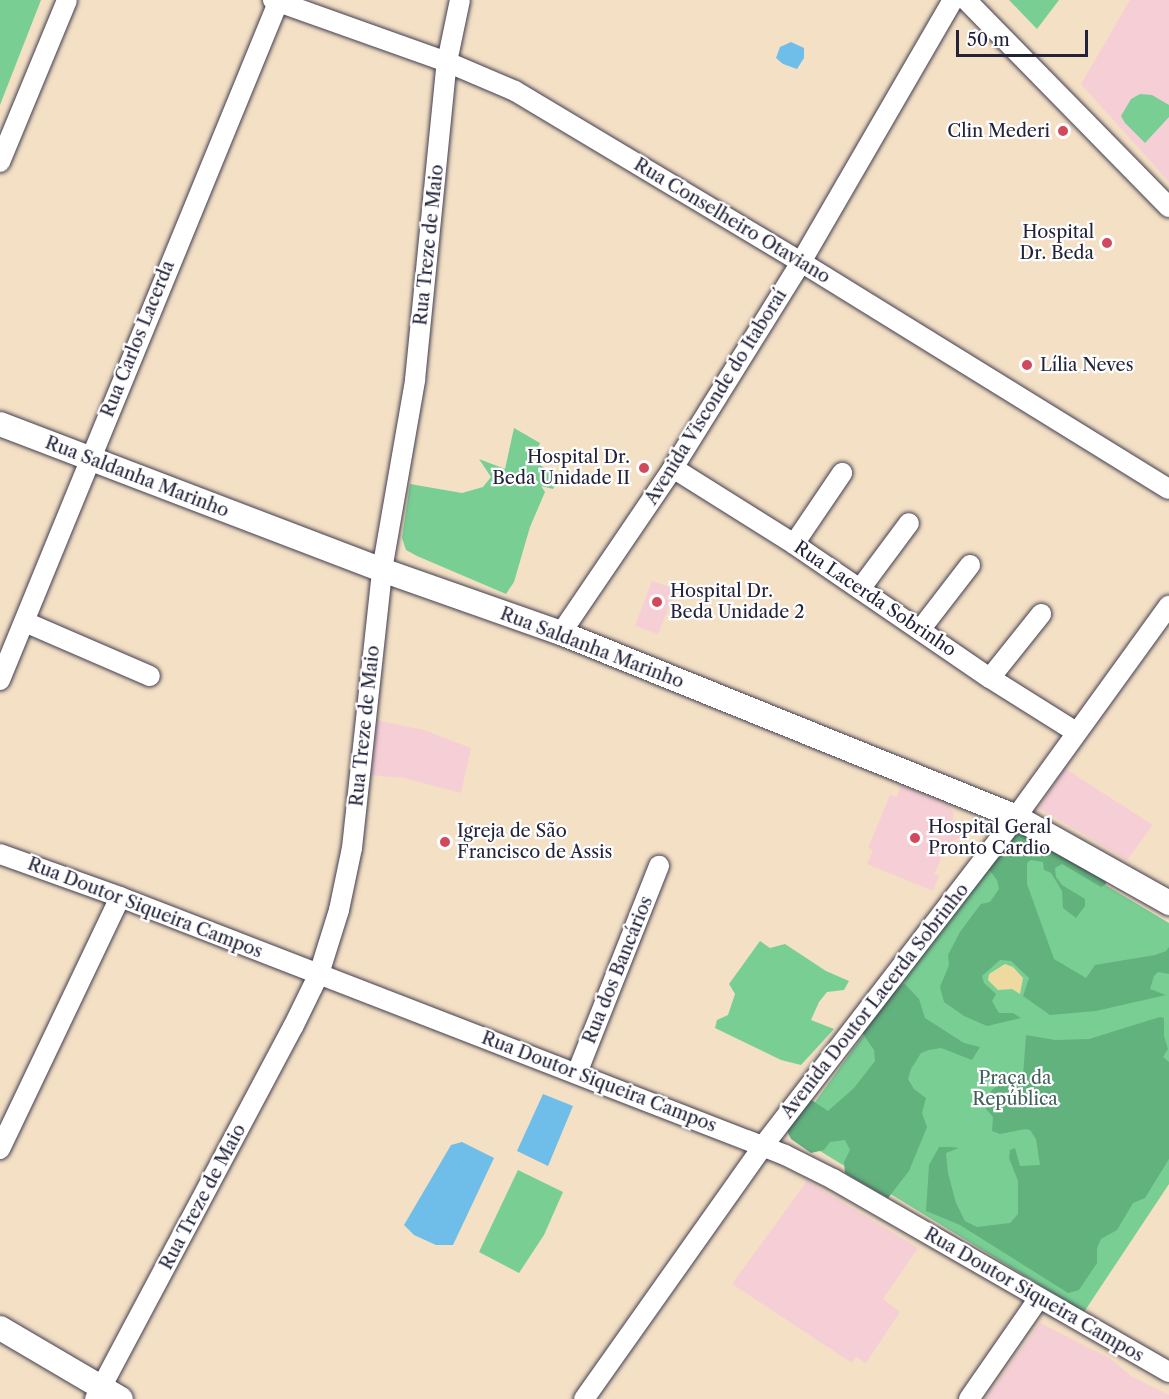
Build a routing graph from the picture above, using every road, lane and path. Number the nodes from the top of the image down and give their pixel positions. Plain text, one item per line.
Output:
1 (67, 0) edge
2 (460, 0) edge
3 (953, 0) edge
4 (966, 0) edge
5 (276, 1) edge
6 (447, 62) junction
7 (0, 162) edge
8 (1169, 207) edge
9 (801, 262) junction
10 (0, 424) edge
11 (89, 459) junction
12 (673, 468) junction
13 (842, 473) dead end
14 (1169, 489) edge
15 (909, 523) dead end
16 (794, 544) junction
17 (970, 565) dead end
18 (382, 570) junction
19 (860, 589) junction
20 (1169, 606) edge
21 (1041, 614) dead end
22 (25, 622) junction
23 (920, 630) junction
24 (561, 633) junction
25 (150, 676) dead end
26 (990, 678) junction
27 (0, 680) edge
28 (1076, 732) junction
29 (1017, 817) junction
30 (0, 854) edge
31 (659, 866) dead end
32 (120, 897) junction
33 (1169, 903) edge
34 (319, 974) junction
35 (577, 1073) junction
36 (763, 1146) junction
37 (0, 1149) edge
38 (1039, 1298) junction
39 (0, 1328) edge
40 (1169, 1372) edge
41 (106, 1395) edge
42 (584, 1399) edge
43 (969, 1399) edge

1 - 7 street
2 - 6 street, Rua Treze de Maio
3 - 9 street, Avenida Visconde do Itaboraí
4 - 8 street
5 - 6 street, Rua Conselheiro Otaviano
5 - 11 street, Rua Carlos Lacerda
6 - 9 street, Rua Conselheiro Otaviano
6 - 18 street, Rua Treze de Maio
9 - 12 street, Avenida Visconde do Itaboraí
9 - 14 street, Rua Conselheiro Otaviano
10 - 11 main road, Rua Saldanha Marinho
11 - 18 main road, Rua Saldanha Marinho
11 - 22 street, Rua Carlos Lacerda
12 - 16 street, Rua Lacerda Sobrinho
12 - 24 street, Avenida Visconde do Itaboraí
13 - 16 street
15 - 19 street
16 - 19 street, Rua Lacerda Sobrinho
17 - 23 street
18 - 24 main road, Rua Saldanha Marinho
18 - 34 street, Rua Treze de Maio
19 - 23 street, Rua Lacerda Sobrinho
20 - 28 street, Avenida Doutor Lacerda Sobrinho
21 - 26 street
22 - 25 street
22 - 27 street, Rua Carlos Lacerda
23 - 26 street, Rua Lacerda Sobrinho
24 - 29 main road, Rua Saldanha Marinho
26 - 28 street, Rua Lacerda Sobrinho
28 - 29 street, Avenida Doutor Lacerda Sobrinho
29 - 33 main road, Rua Saldanha Marinho
29 - 36 street, Avenida Doutor Lacerda Sobrinho
30 - 32 street, Rua Doutor Siqueira Campos
31 - 35 street, Rua dos Bancários
32 - 34 street, Rua Doutor Siqueira Campos
32 - 37 street
34 - 35 street, Rua Doutor Siqueira Campos
34 - 41 street, Rua Treze de Maio
35 - 36 street, Rua Doutor Siqueira Campos
36 - 38 street, Rua Doutor Siqueira Campos
36 - 42 street, Avenida Doutor Lacerda Sobrinho
38 - 40 street, Rua Doutor Siqueira Campos
38 - 43 street
39 - 41 main road

